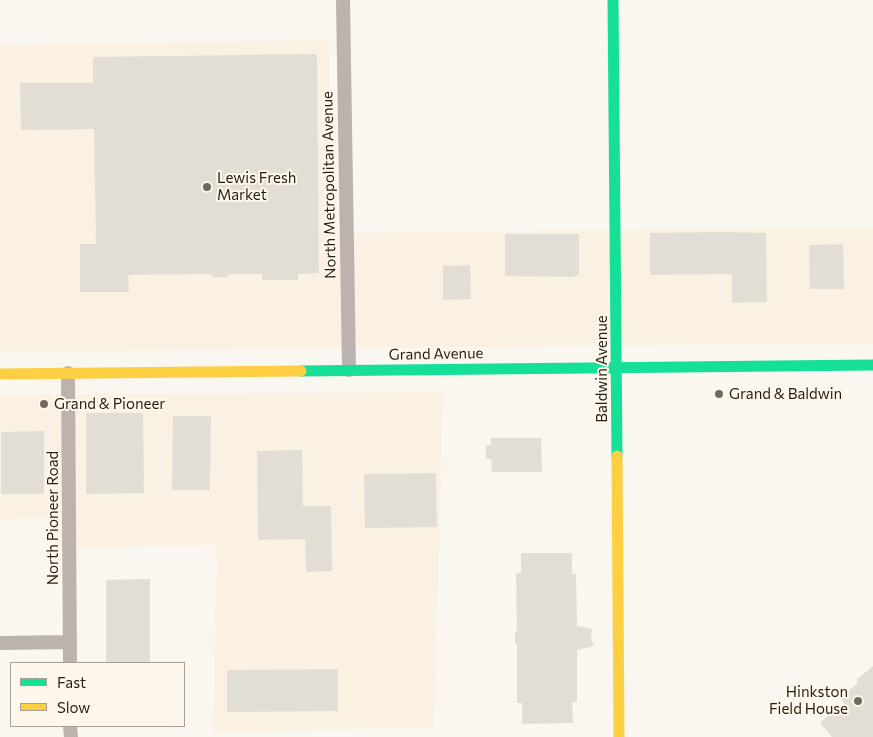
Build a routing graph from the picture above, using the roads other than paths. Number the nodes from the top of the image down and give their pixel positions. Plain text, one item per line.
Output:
1 (343, 0) edge
2 (613, 0) edge
3 (873, 365) edge
4 (617, 368) junction
5 (349, 370) junction
6 (68, 373) junction
7 (0, 374) edge
8 (70, 642) junction
9 (0, 643) edge
10 (70, 662) edge
11 (619, 737) edge

1 - 5 street, North Metropolitan Avenue
2 - 4 main road, Baldwin Avenue
3 - 4 main road, Grand Avenue
4 - 5 main road, Grand Avenue
4 - 11 main road, Baldwin Avenue
5 - 6 main road, Grand Avenue
6 - 7 main road, Grand Avenue
6 - 8 street, North Pioneer Road
8 - 9 street
8 - 10 street, North Pioneer Road

